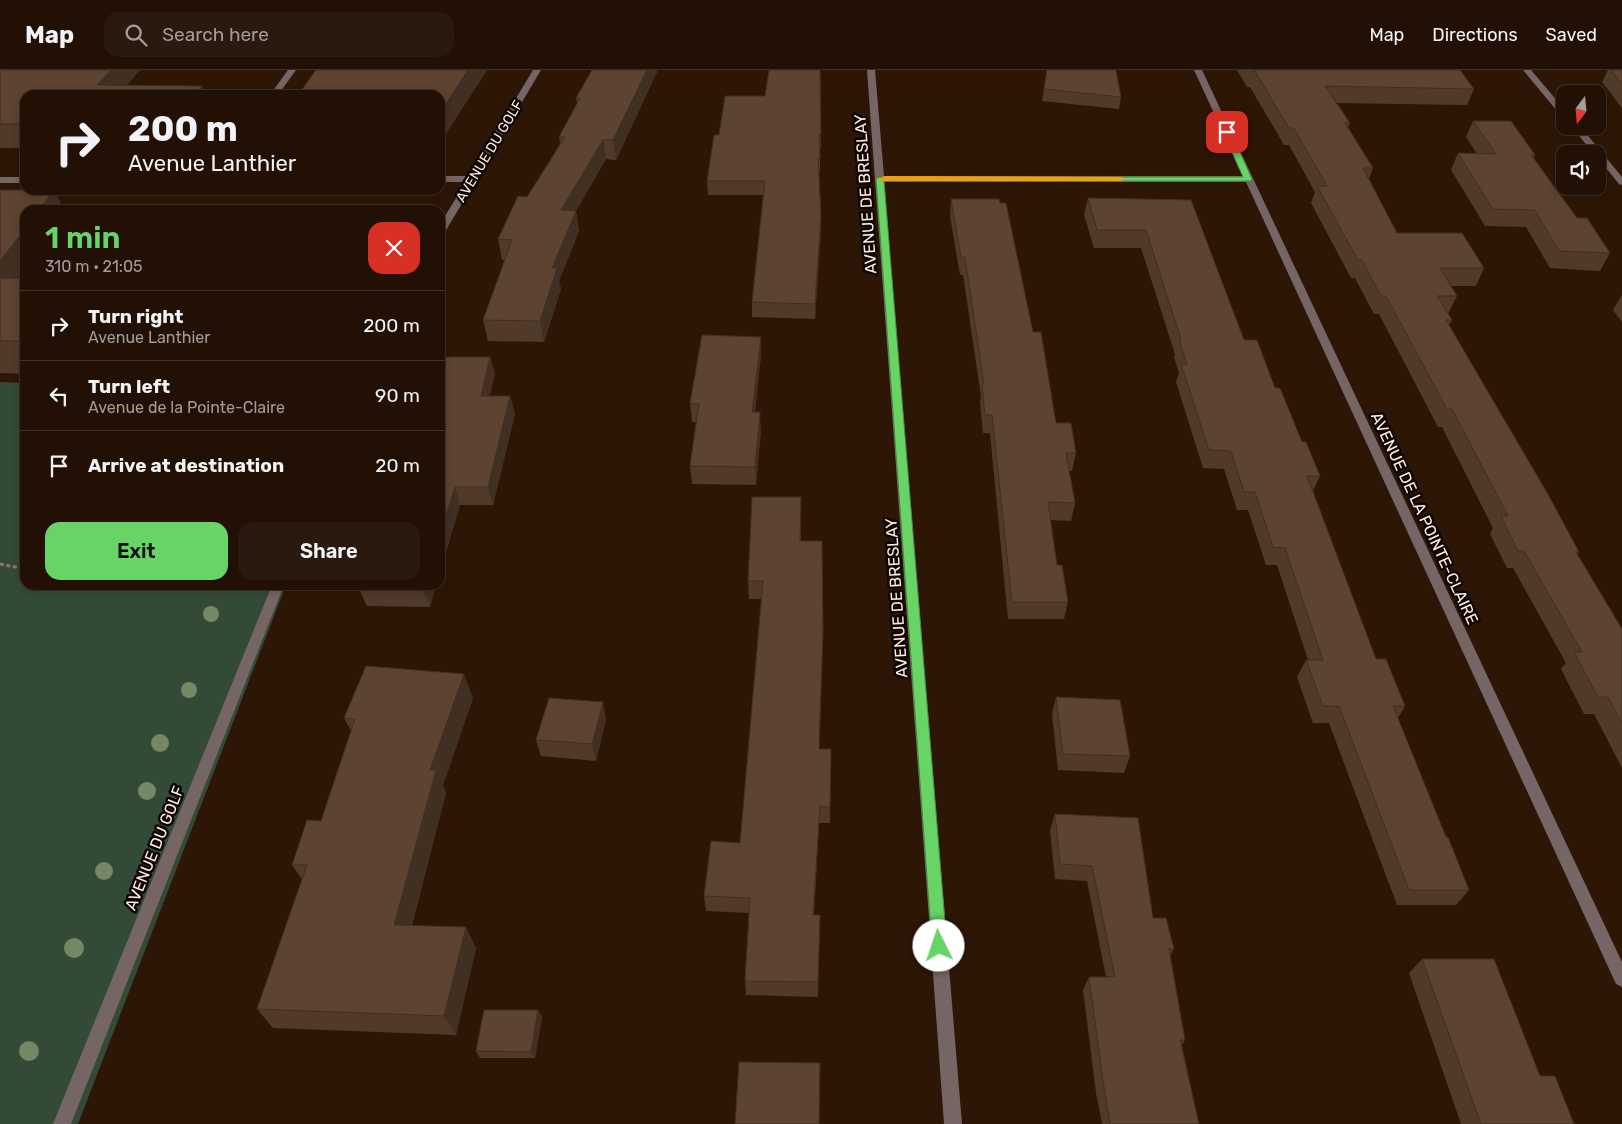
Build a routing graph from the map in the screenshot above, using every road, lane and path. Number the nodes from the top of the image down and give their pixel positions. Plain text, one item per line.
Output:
1 (292, 70) edge
2 (537, 70) edge
3 (871, 70) edge
4 (1198, 70) edge
5 (1527, 70) edge
6 (278, 90) edge
7 (1556, 104) edge
8 (1583, 135) edge
9 (445, 179) edge
10 (472, 179) junction
11 (880, 179) junction
12 (1248, 179) junction
13 (0, 180) edge
14 (20, 180) edge
15 (1622, 182) edge
16 (445, 224) edge
17 (0, 564) edge
18 (20, 568) edge
19 (276, 590) edge
20 (1622, 979) edge
21 (62, 1124) edge
22 (953, 1124) edge

1 - 6 street
2 - 10 street, AVENUE DU GOLF
3 - 11 street, AVENUE DE BRESLAY
4 - 12 street, AVENUE DE LA POINTE-CLAIRE
5 - 7 street
8 - 15 street
9 - 10 street
10 - 16 street, AVENUE DU GOLF
11 - 12 street
11 - 22 street, AVENUE DE BRESLAY
12 - 20 street, AVENUE DE LA POINTE-CLAIRE
13 - 14 street
17 - 18 path
19 - 21 street, AVENUE DU GOLF

